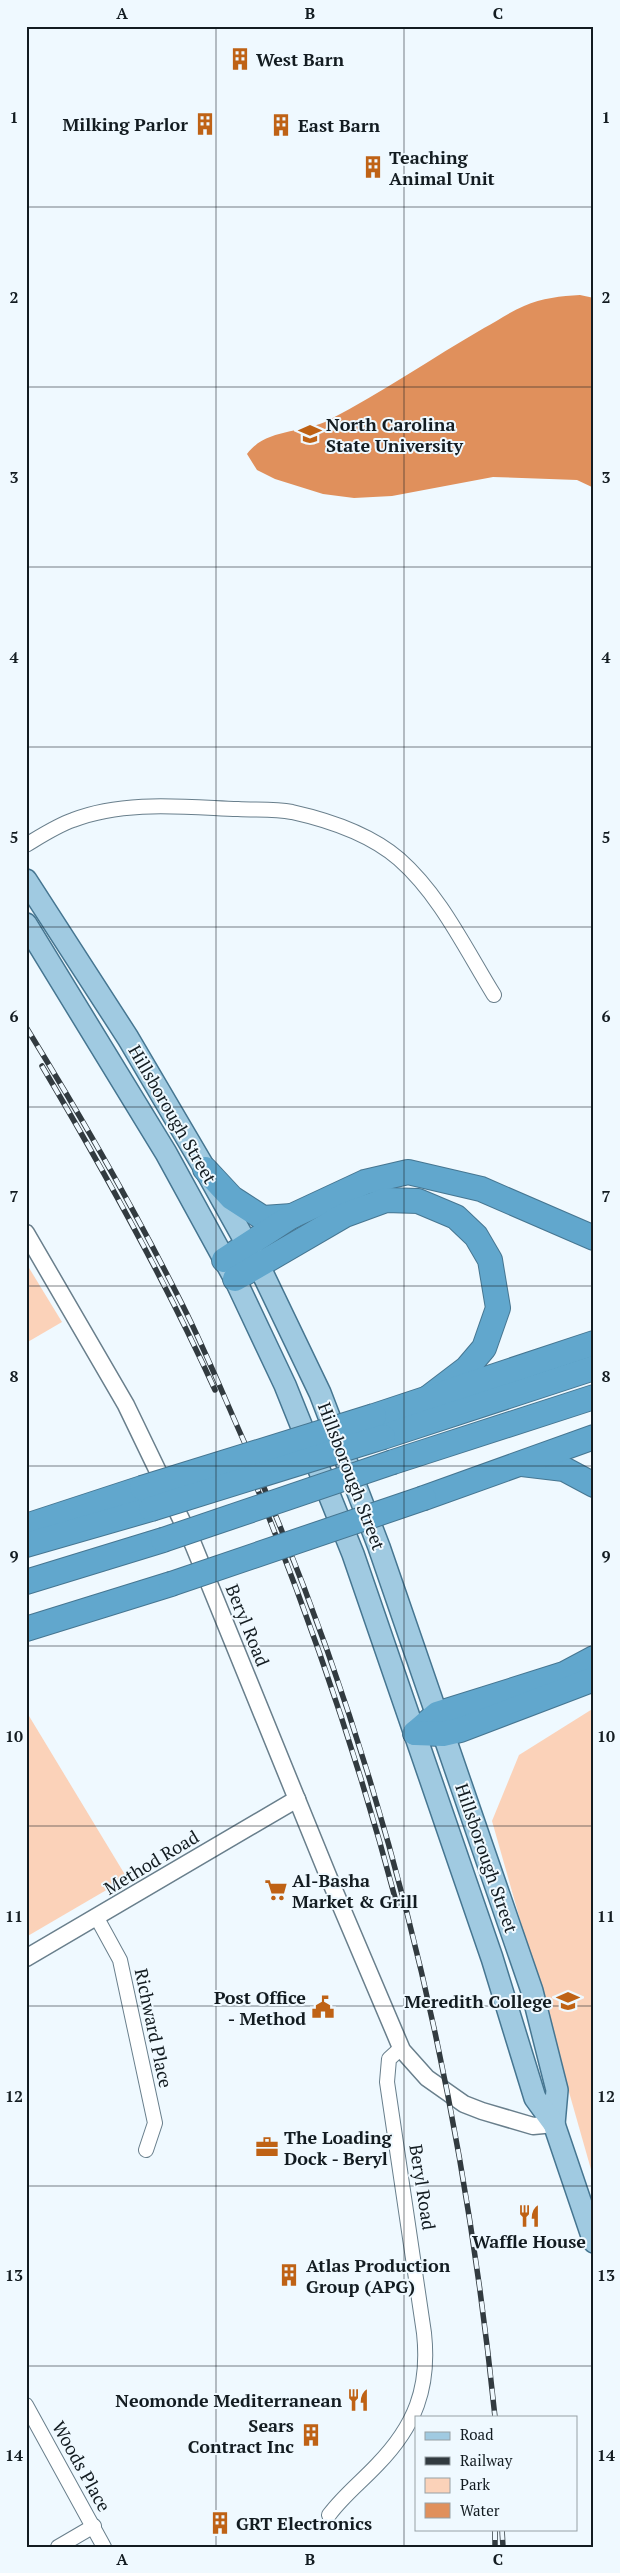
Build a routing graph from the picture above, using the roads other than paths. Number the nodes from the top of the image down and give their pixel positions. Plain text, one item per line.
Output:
1 (26, 845) edge
2 (26, 880) edge
3 (26, 924) edge
4 (494, 995) dead end
5 (206, 1169) junction
6 (292, 1216) junction
7 (26, 1233) edge
8 (594, 1238) edge
9 (254, 1256) junction
10 (229, 1269) junction
11 (594, 1343) edge
12 (594, 1368) edge
13 (594, 1398) edge
14 (425, 1400) junction
15 (378, 1426) junction
16 (594, 1436) edge
17 (517, 1463) junction
18 (594, 1485) edge
19 (146, 1499) junction
20 (26, 1526) edge
21 (26, 1545) edge
22 (26, 1582) edge
23 (26, 1629) edge
24 (594, 1658) edge
25 (594, 1679) edge
26 (440, 1724) junction
27 (415, 1733) junction
28 (296, 1799) junction
29 (97, 1918) junction
30 (26, 1958) edge
31 (401, 2048) junction
32 (554, 2124) junction
33 (146, 2150) dead end
34 (594, 2242) edge
35 (26, 2405) edge
36 (329, 2515) dead end
37 (94, 2526) junction
38 (58, 2547) edge
39 (104, 2547) edge

1 - 4 street
2 - 5 main road, Hillsborough Street
3 - 10 main road, Hillsborough Street
5 - 6 highway
5 - 9 main road, Hillsborough Street
6 - 8 highway
6 - 9 highway
7 - 28 street, Beryl Road
9 - 10 highway
9 - 14 highway
9 - 26 main road, Hillsborough Street
10 - 27 main road, Hillsborough Street
11 - 14 highway
12 - 15 highway
13 - 22 highway, bridge
14 - 15 highway
15 - 19 highway, bridge
16 - 17 highway
17 - 18 highway
17 - 23 highway, bridge
19 - 20 highway
19 - 21 highway
24 - 26 highway
25 - 26 highway
26 - 27 highway
26 - 32 main road, Hillsborough Street
27 - 32 main road, Hillsborough Street
28 - 29 street, Method Road
28 - 31 street, Beryl Road
29 - 30 street, Method Road
29 - 33 street, Richward Place
31 - 32 street, Beryl Road
31 - 36 street, Beryl Road
32 - 34 main road, Hillsborough Street
35 - 37 street, Woods Place
37 - 38 street
37 - 39 street, Woods Place

